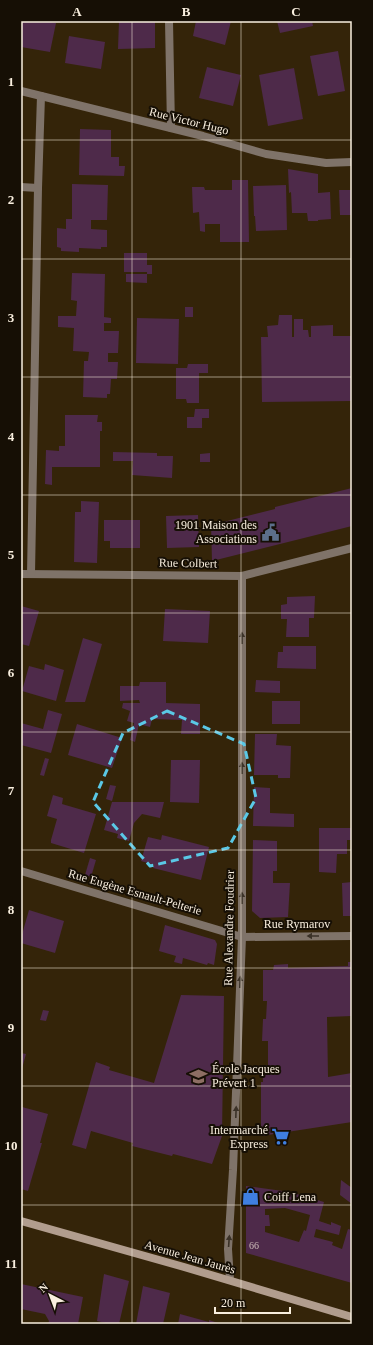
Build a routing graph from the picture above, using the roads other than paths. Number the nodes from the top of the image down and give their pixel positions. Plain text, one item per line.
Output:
1 (168, 21) edge
2 (21, 91) edge
3 (41, 96) junction
4 (171, 128) junction
5 (352, 162) edge
6 (21, 187) edge
7 (38, 188) junction
8 (352, 548) edge
9 (21, 574) edge
10 (31, 574) junction
11 (242, 576) junction
12 (21, 871) edge
13 (352, 936) edge
14 (242, 937) junction
15 (21, 1221) edge
16 (230, 1280) junction
17 (352, 1317) edge

1 - 4 street
2 - 3 street, Rue Victor Hugo
3 - 4 street, Rue Victor Hugo
3 - 7 street
4 - 5 street, Rue Victor Hugo
6 - 7 street
7 - 10 street
8 - 11 street, Rue Colbert
9 - 10 street, Rue Colbert
10 - 11 street, Rue Colbert
14 -> 11 street, Rue Alexandre Foudrier
12 - 14 street, Rue Eugène Esnault-Pelterie
13 -> 14 street, Rue Rymarov
16 -> 14 street, Rue Alexandre Foudrier
15 - 16 street, Avenue Jean Jaurès
16 - 17 street, Avenue Jean Jaurès

